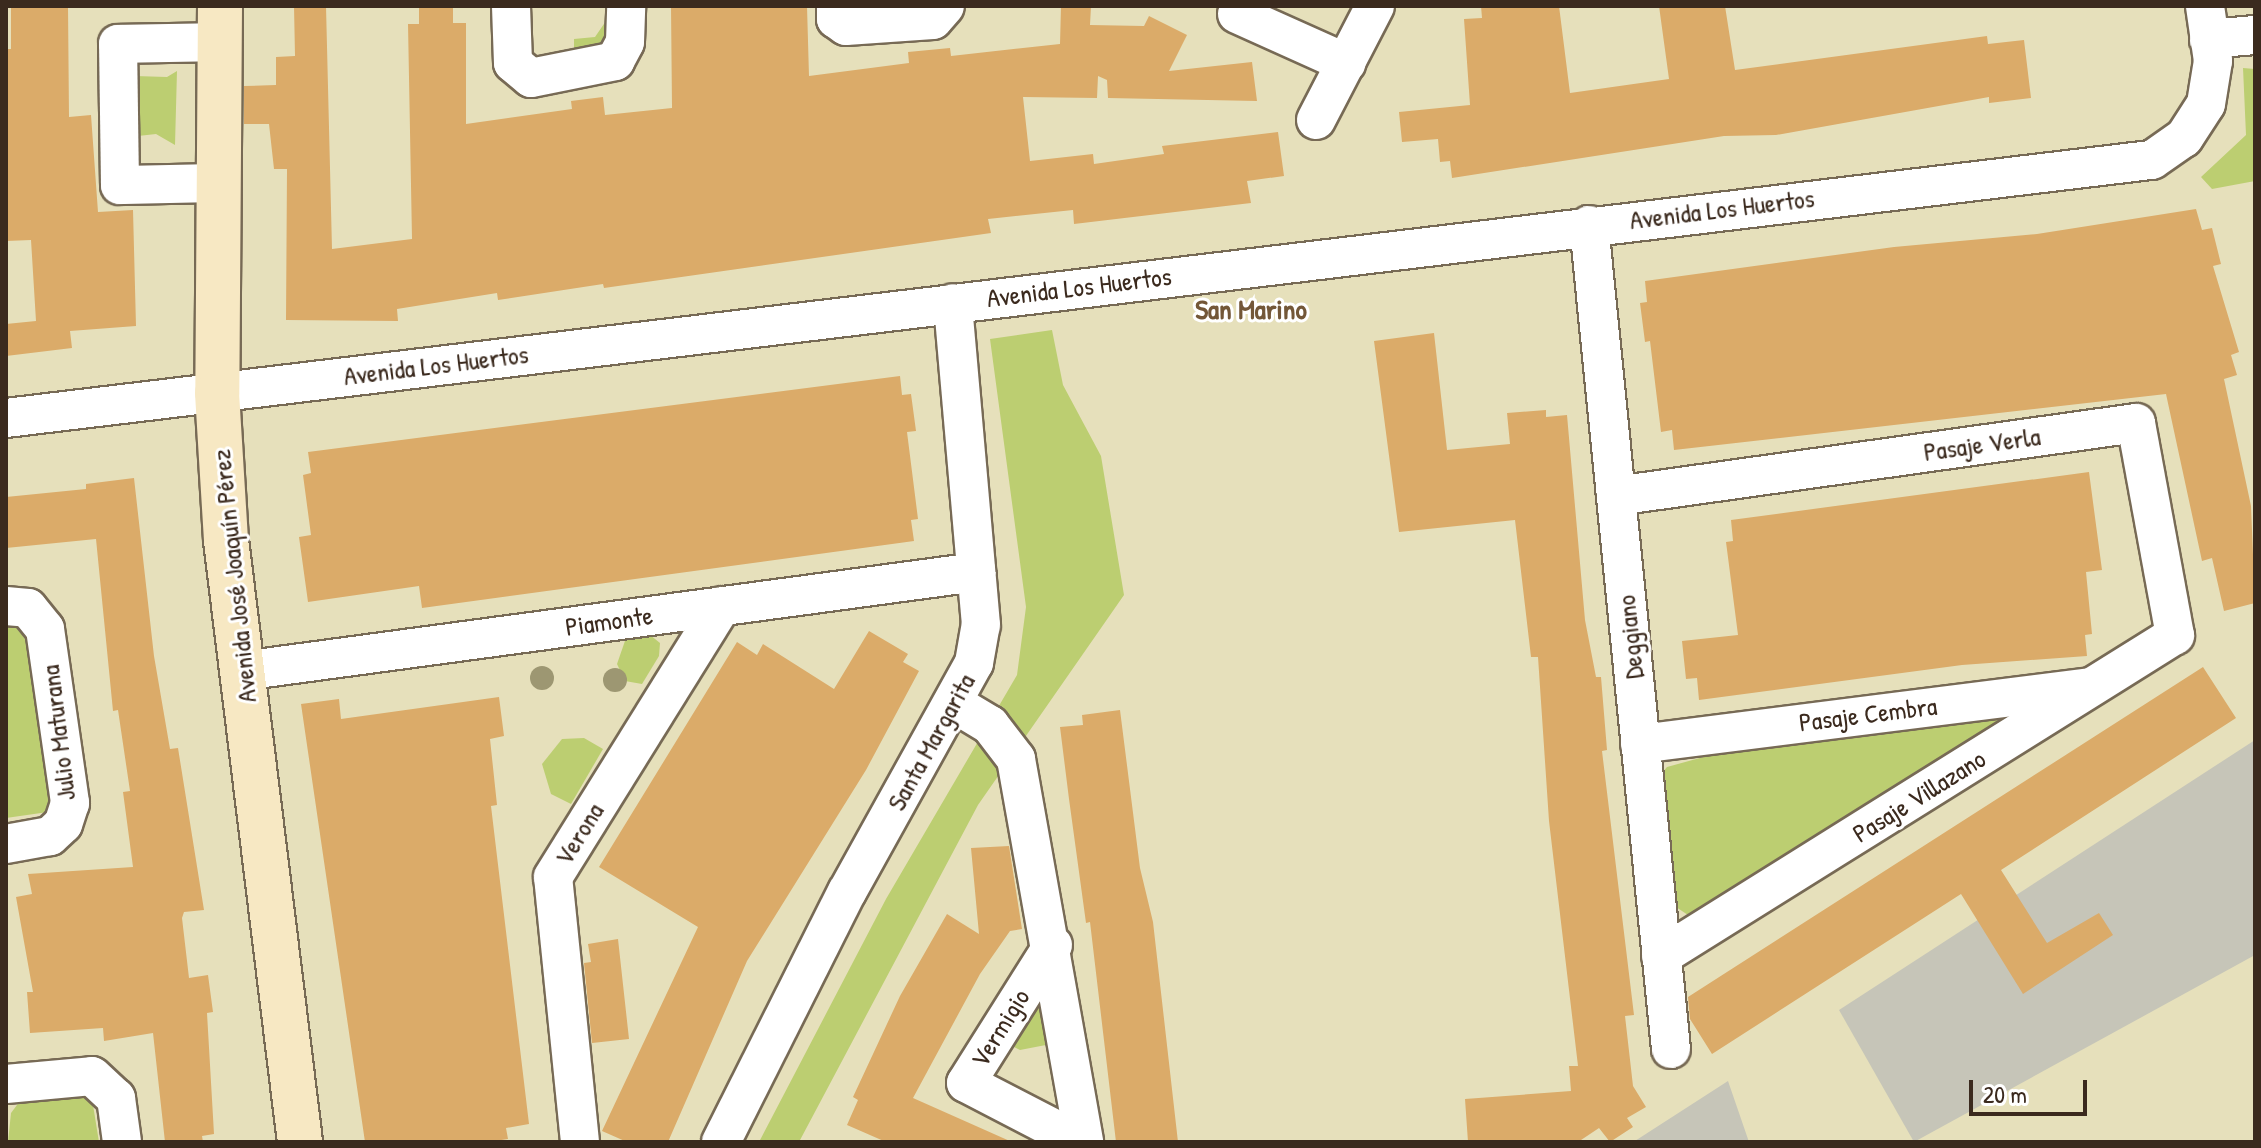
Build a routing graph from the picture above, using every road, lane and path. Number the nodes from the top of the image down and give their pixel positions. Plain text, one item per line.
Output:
1 (511, 6) edge
2 (626, 6) edge
3 (836, 6) edge
4 (945, 6) edge
5 (1375, 6) edge
6 (1237, 14) dead end
7 (2207, 23) edge
8 (220, 24) edge
9 (2255, 35) edge
10 (1346, 63) junction
11 (1316, 120) dead end
12 (219, 183) junction
13 (1589, 225) junction
14 (953, 303) junction
15 (217, 393) junction
16 (6, 418) edge
17 (1616, 496) junction
18 (976, 572) junction
19 (6, 606) edge
20 (722, 606) junction
21 (2175, 635) joint
22 (242, 671) junction
23 (2095, 687) junction
24 (955, 704) junction
25 (1640, 744) junction
26 (6, 844) edge
27 (1053, 945) junction
28 (1661, 956) junction
29 (1671, 1049) dead end
30 (6, 1084) edge
31 (122, 1142) edge
32 (300, 1142) edge
33 (580, 1142) edge
34 (721, 1142) edge
35 (1082, 1142) edge

1 - 2 street
3 - 4 street
5 - 10 street
6 - 10 street
7 - 9 street
7 - 13 street, Avenida Los Huertos
8 - 12 main road, Avenida José Joaquín Pérez
8 - 12 street
10 - 11 street
12 - 15 main road, Avenida José Joaquín Pérez
13 - 14 street, Avenida Los Huertos
13 - 17 street, Deggiano
14 - 15 street, Avenida Los Huertos
14 - 18 street, Santa Margarita
15 - 16 street, Avenida Los Huertos
15 - 22 main road, Avenida José Joaquín Pérez
17 - 21 street, Pasaje Verla
17 - 25 street, Deggiano
18 - 20 street, Piamonte
18 - 24 street, Santa Margarita
19 - 26 street, Julio Maturana
20 - 22 street, Piamonte
20 - 33 street, Verona
21 - 23 street, Pasaje Villazano
22 - 32 main road, Avenida José Joaquín Pérez
23 - 25 street, Pasaje Cembra
23 - 28 street, Pasaje Villazano
24 - 27 street, Vermigio
24 - 34 street, Santa Margarita
25 - 28 street, Deggiano
27 - 35 street, Vermigio
27 - 35 street, Vermigio
28 - 29 street, Deggiano
30 - 31 street

